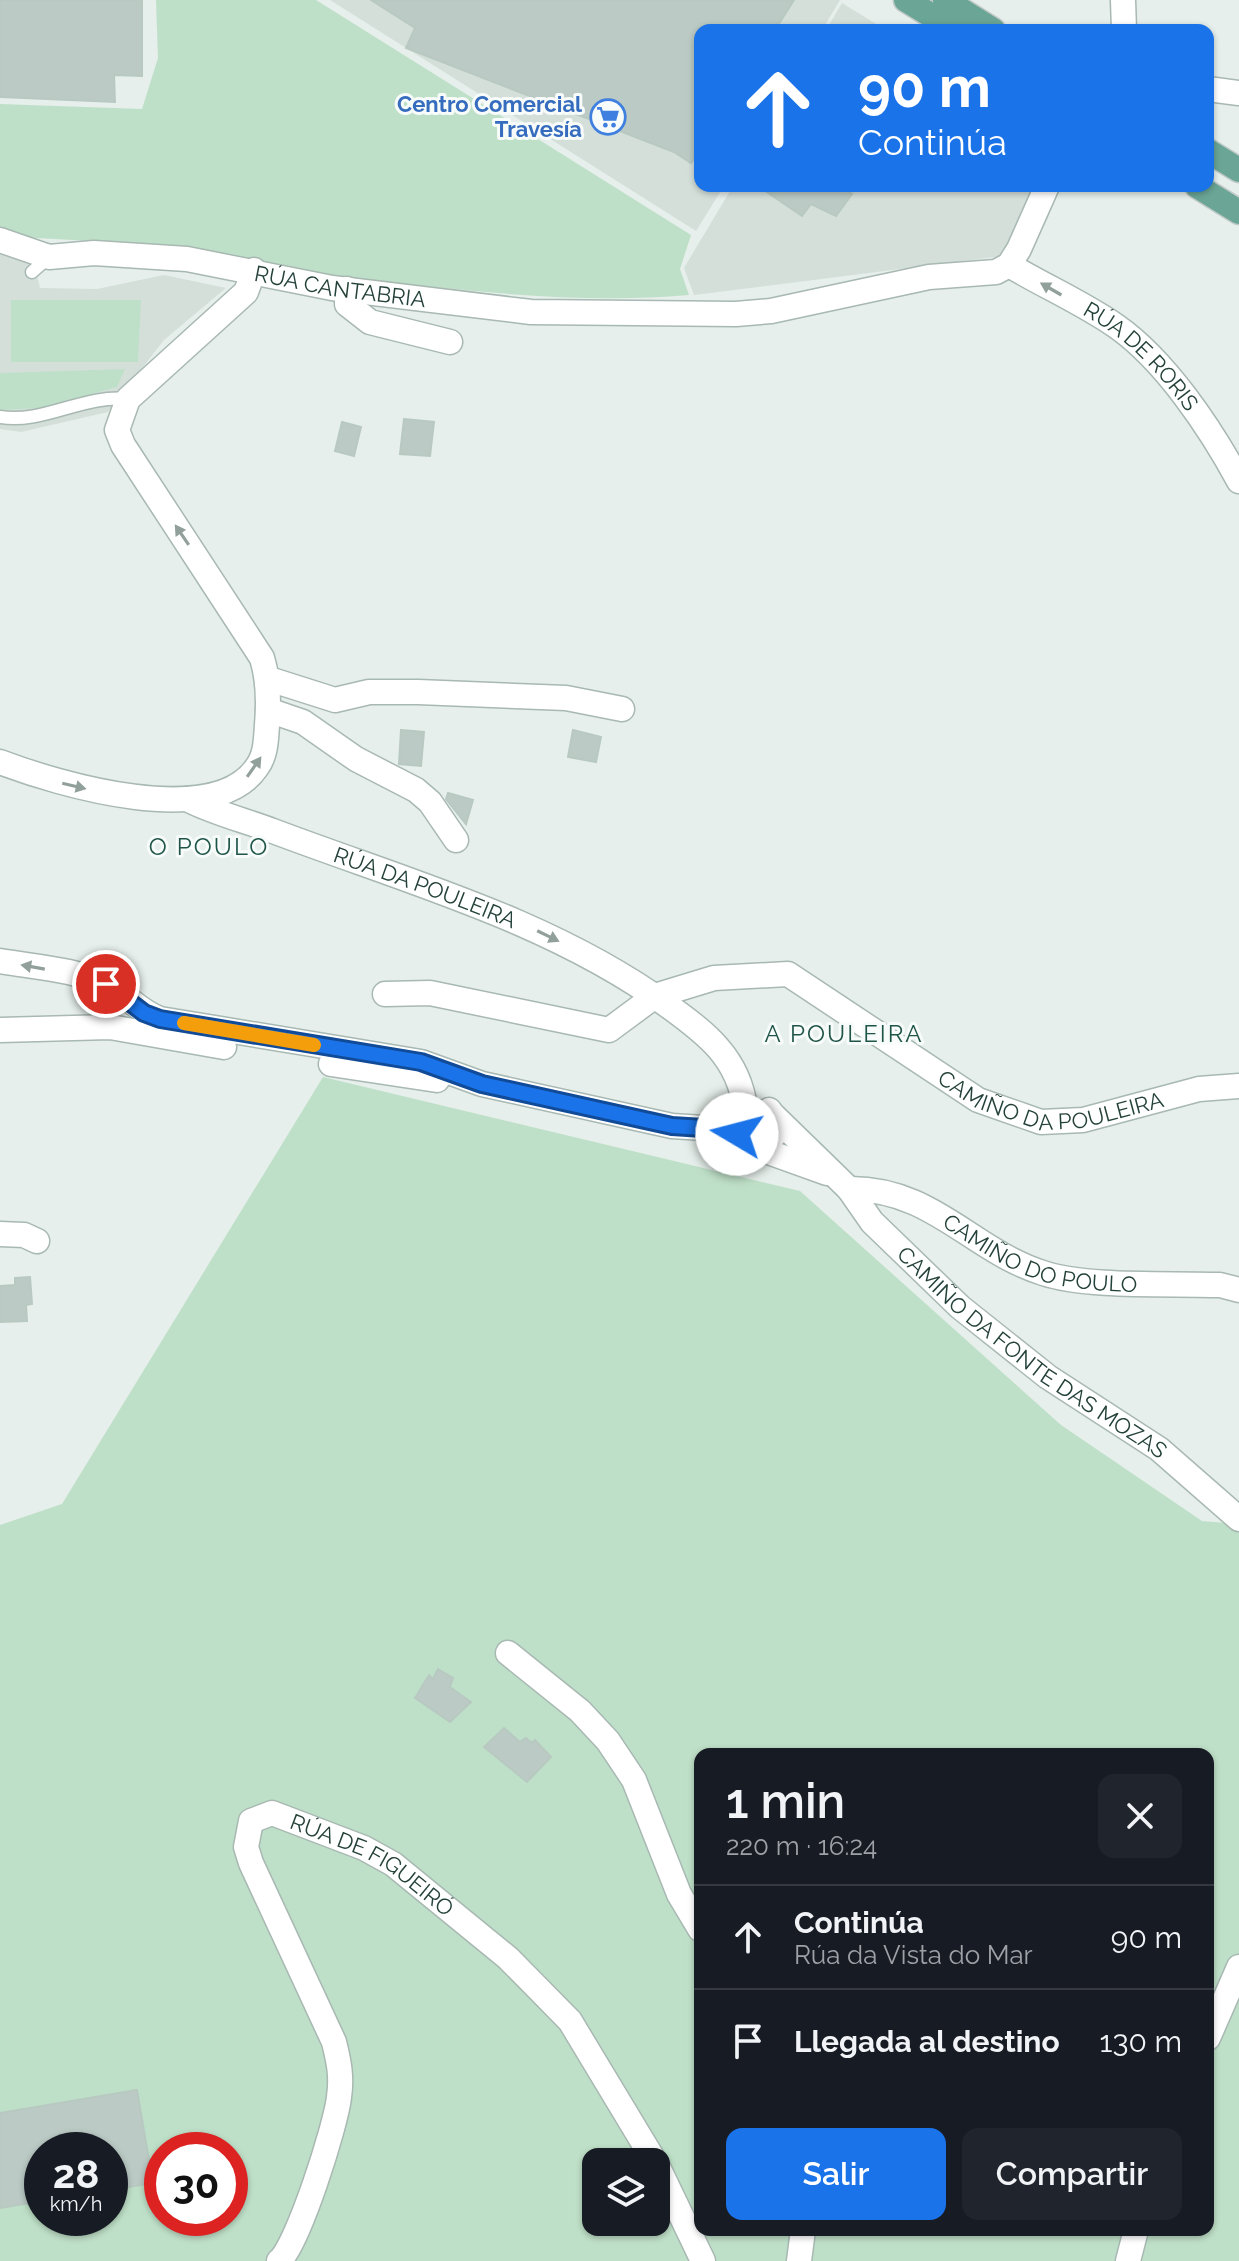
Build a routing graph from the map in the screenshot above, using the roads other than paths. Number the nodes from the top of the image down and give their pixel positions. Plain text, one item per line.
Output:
1 (906, 0) edge
2 (945, 0) edge
3 (945, 24) edge
4 (983, 24) edge
5 (1214, 90) edge
6 (1239, 93) edge
7 (1214, 155) edge
8 (1239, 170) edge
9 (1044, 192) edge
10 (1207, 192) edge
11 (1239, 212) edge
12 (0, 240) edge
13 (1009, 265) junction
14 (254, 270) junction
15 (347, 289) junction
16 (450, 342) dead end
17 (128, 399) junction
18 (0, 417) edge
19 (1239, 481) edge
20 (269, 679) junction
21 (622, 709) dead end
22 (268, 710) junction
23 (0, 762) edge
24 (187, 799) junction
25 (456, 840) dead end
26 (0, 961) edge
27 (120, 993) junction
28 (385, 994) dead end
29 (655, 996) junction
30 (0, 1030) edge
31 (134, 1032) junction
32 (482, 1084) junction
33 (1239, 1086) edge
34 (774, 1116) junction
35 (740, 1119) junction
36 (755, 1146) junction
37 (842, 1183) junction
38 (0, 1234) edge
39 (37, 1241) dead end
40 (1239, 1290) edge
41 (1239, 1519) edge
42 (508, 1653) dead end
43 (694, 1919) edge
44 (1239, 1967) edge
45 (1214, 2024) edge
46 (647, 2148) edge
47 (670, 2192) edge
48 (802, 2236) edge
49 (1134, 2236) edge
50 (279, 2261) edge
51 (703, 2261) edge
52 (799, 2261) edge
53 (1128, 2261) edge

1 - 3 main road
2 - 4 main road
5 - 6 street
7 - 8 main road
9 - 13 street
10 - 11 main road
12 - 14 street
13 - 15 street, RÚA CANTABRIA
19 -> 13 street, RÚA DE RORIS
14 - 15 street, RÚA CANTABRIA
14 - 17 street, RÚA CANTABRIA
15 - 16 street
17 - 18 lane
20 -> 17 street
20 - 21 street
20 - 22 street
24 -> 22 street
22 - 25 street
23 -> 24 street
24 -> 29 street, RÚA DA POULEIRA
27 -> 26 street
27 - 31 street
27 - 32 street
28 - 29 street
29 - 33 street, CAMIÑO DA POULEIRA
29 - 35 street, RÚA DA POULEIRA
30 - 31 street
31 - 32 street
32 - 35 street
34 - 35 street
34 - 36 street
34 - 37 street, CAMIÑO DA FONTE DAS MOZAS
35 - 36 street
36 - 37 street
37 - 40 street, CAMIÑO DO POULO
37 - 41 street, CAMIÑO DA FONTE DAS MOZAS
38 - 39 street
42 - 43 street
44 - 45 street
46 - 50 street, RÚA DE FIGUEIRÓ
47 - 51 street, RÚA DE FIGUEIRÓ
48 - 52 street
49 - 53 street

